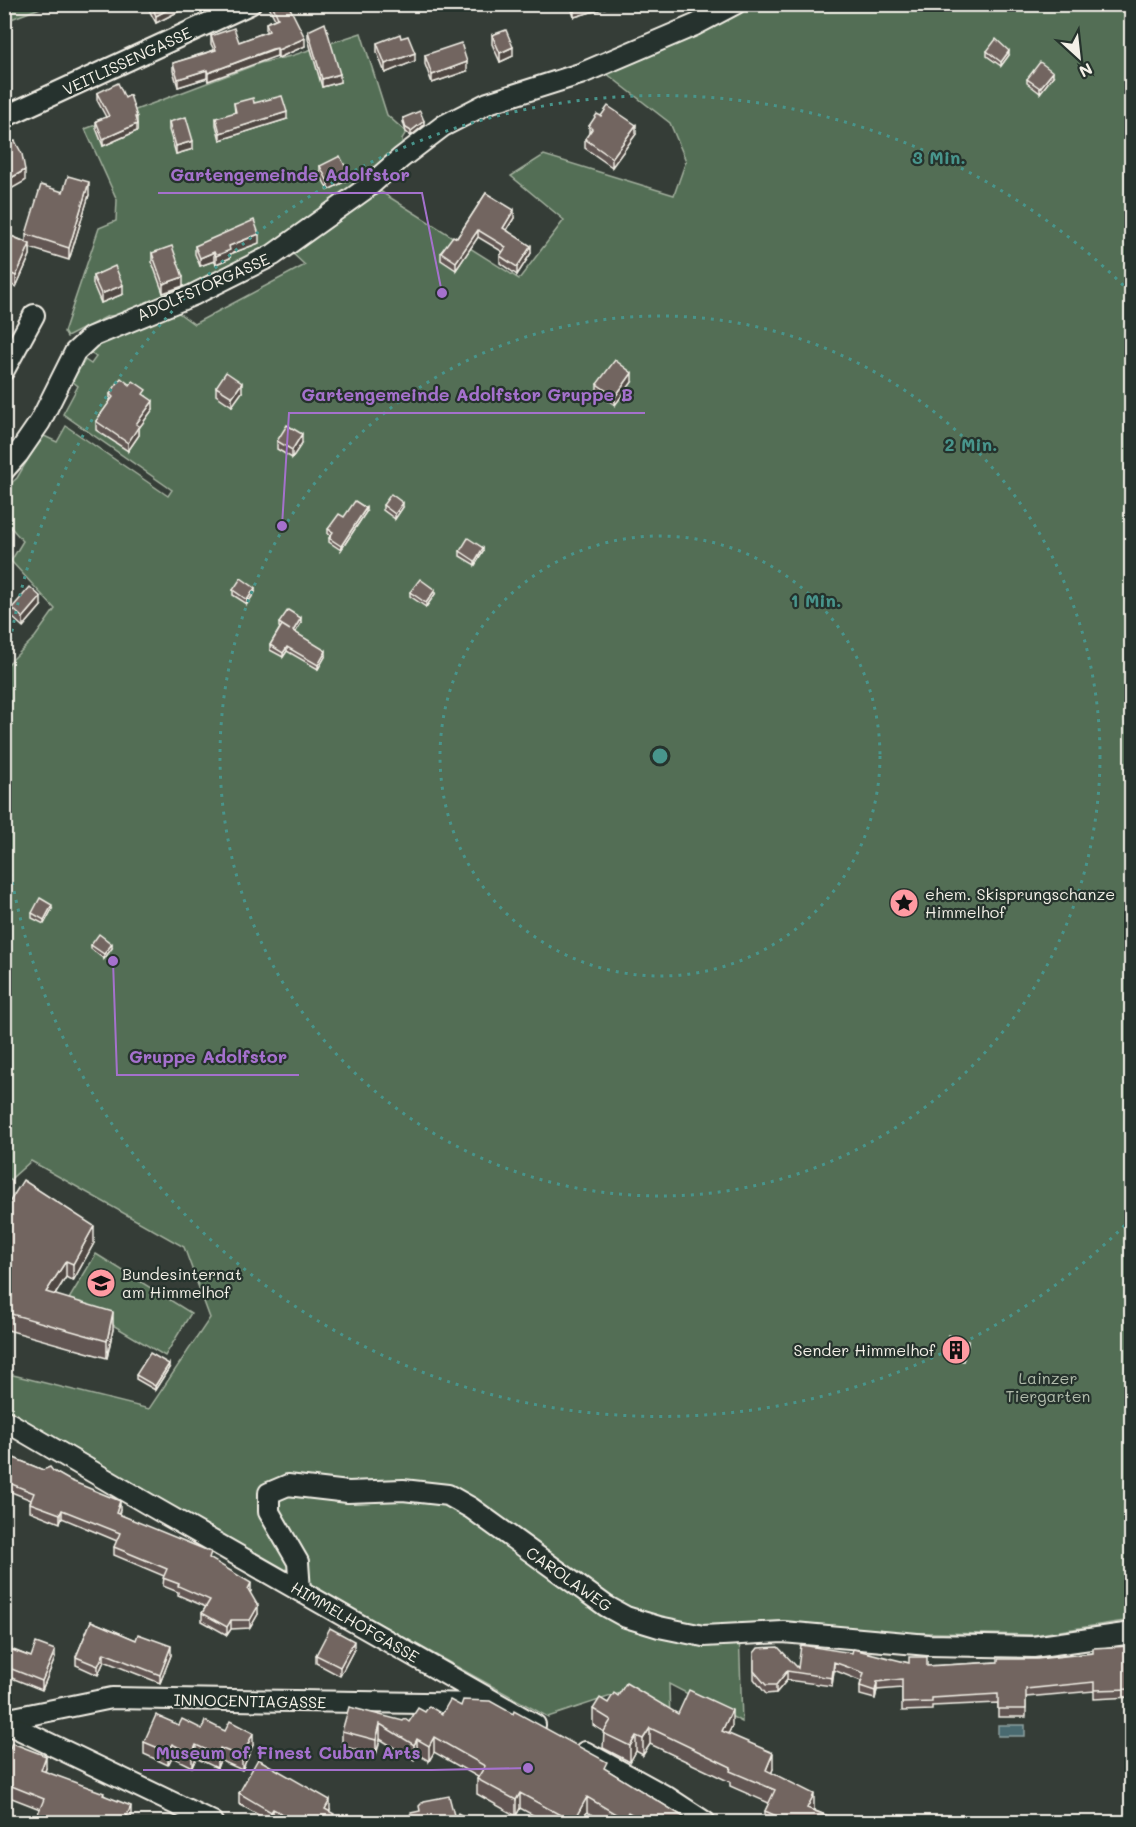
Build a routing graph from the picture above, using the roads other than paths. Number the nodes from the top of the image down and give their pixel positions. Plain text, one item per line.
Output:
1 (250, 4) edge
2 (735, 4) edge
3 (4, 117) edge
4 (34, 315) dead end
5 (4, 370) edge
6 (4, 470) edge
7 (4, 1420) edge
8 (300, 1590) junction
9 (1131, 1633) edge
10 (498, 1704) junction
11 (4, 1721) edge
12 (548, 1732) edge
13 (568, 1743) edge
14 (213, 1822) edge
15 (705, 1822) edge

1 - 3 street, VEITLISSENGASSE
2 - 6 street, ADOLFSTORGASSE
4 - 5 street
7 - 8 street, HIMMELHOFGASSE
8 - 9 street, CAROLAWEG
8 - 10 street, HIMMELHOFGASSE
10 - 11 street, INNOCENTIAGASSE
10 - 12 street, HIMMELHOFGASSE
11 - 14 street
13 - 15 street

